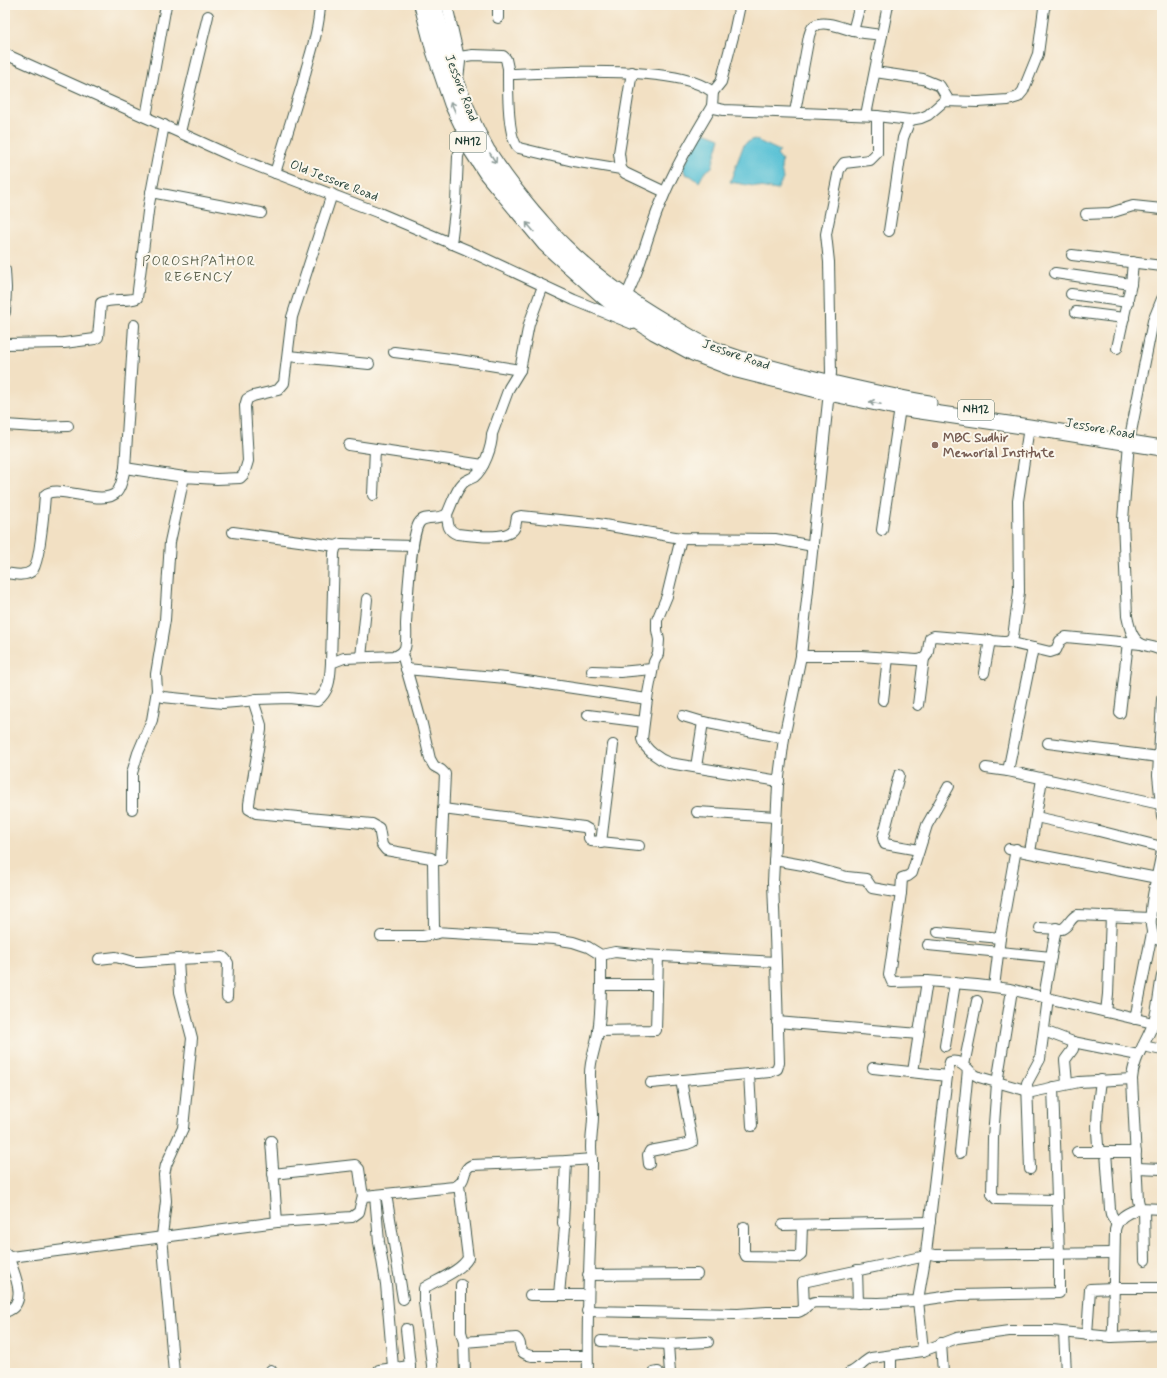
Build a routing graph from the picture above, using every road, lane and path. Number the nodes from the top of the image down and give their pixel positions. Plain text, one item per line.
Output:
1 (166, 5) edge
2 (320, 5) edge
3 (422, 5) edge
4 (434, 5) edge
5 (447, 5) edge
6 (498, 5) edge
7 (740, 5) edge
8 (860, 5) edge
9 (888, 5) edge
10 (1046, 5) edge
11 (208, 16) dead end
12 (498, 18) dead end
13 (853, 31) junction
14 (882, 36) junction
15 (5, 54) edge
16 (459, 57) junction
17 (508, 70) junction
18 (632, 72) junction
19 (875, 72) junction
20 (457, 82) junction
21 (713, 92) junction
22 (949, 101) junction
23 (712, 106) junction
24 (794, 112) junction
25 (866, 115) junction
26 (877, 116) junction
27 (146, 117) junction
28 (910, 120) junction
29 (164, 125) junction
30 (180, 132) junction
31 (468, 140) junction
32 (621, 169) junction
33 (275, 173) junction
34 (151, 192) junction
35 (665, 192) junction
36 (332, 194) junction
37 (1162, 209) edge
38 (261, 213) dead end
39 (1086, 214) dead end
40 (889, 232) dead end
41 (451, 244) junction
42 (560, 251) junction
43 (1072, 255) dead end
44 (1133, 262) junction
45 (1162, 266) edge
46 (5, 270) edge
47 (1055, 273) dead end
48 (1131, 284) junction
49 (543, 286) junction
50 (1071, 294) dead end
51 (1162, 298) edge
52 (1128, 302) junction
53 (620, 308) junction
54 (5, 312) edge
55 (1076, 312) dead end
56 (1159, 316) edge
57 (1124, 318) junction
58 (134, 325) dead end
59 (5, 344) edge
60 (1117, 348) dead end
61 (394, 352) dead end
62 (288, 356) junction
63 (370, 364) dead end
64 (520, 370) junction
65 (786, 378) junction
66 (829, 388) junction
67 (900, 408) junction
68 (5, 425) edge
69 (68, 426) dead end
70 (1029, 427) junction
71 (1129, 438) junction
72 (1162, 440) edge
73 (349, 445) dead end
74 (1162, 448) edge
75 (375, 449) junction
76 (483, 465) junction
77 (125, 468) junction
78 (184, 477) junction
79 (373, 495) dead end
80 (447, 514) junction
81 (882, 530) dead end
82 (233, 532) dead end
83 (681, 538) junction
84 (336, 546) junction
85 (413, 546) junction
86 (813, 546) junction
87 (5, 573) edge
88 (367, 598) dead end
89 (990, 640) junction
90 (1008, 642) junction
91 (1128, 642) junction
92 (1141, 644) junction
93 (1033, 648) junction
94 (1162, 651) edge
95 (402, 654) junction
96 (801, 656) junction
97 (361, 657) junction
98 (888, 658) junction
99 (924, 658) junction
100 (330, 663) junction
101 (406, 669) junction
102 (652, 669) junction
103 (592, 670) dead end
104 (984, 673) dead end
105 (157, 690) junction
106 (647, 699) junction
107 (1162, 699) edge
108 (253, 700) junction
109 (883, 700) dead end
110 (918, 705) dead end
111 (1120, 713) dead end
112 (588, 715) dead end
113 (683, 716) dead end
114 (644, 722) junction
115 (702, 722) junction
116 (784, 738) junction
117 (1048, 743) dead end
118 (613, 745) dead end
119 (1160, 761) edge
120 (696, 767) junction
121 (986, 768) dead end
122 (1008, 771) junction
123 (899, 775) dead end
124 (1042, 779) junction
125 (779, 781) junction
126 (949, 786) dead end
127 (1161, 801) edge
128 (132, 809) dead end
129 (443, 809) junction
130 (697, 812) dead end
131 (1162, 816) edge
132 (776, 817) junction
133 (1036, 817) junction
134 (601, 842) junction
135 (639, 846) dead end
136 (1162, 849) edge
137 (919, 850) junction
138 (1030, 852) junction
139 (432, 860) junction
140 (774, 860) junction
141 (1158, 880) edge
142 (900, 893) junction
143 (1111, 916) junction
144 (1151, 918) junction
145 (1040, 928) dead end
146 (1056, 928) junction
147 (938, 932) dead end
148 (438, 933) junction
149 (1152, 933) junction
150 (381, 936) dead end
151 (1000, 938) junction
152 (1162, 941) edge
153 (928, 945) dead end
154 (999, 952) junction
155 (601, 955) junction
156 (658, 956) junction
157 (1051, 958) junction
158 (99, 959) dead end
159 (178, 959) junction
160 (776, 962) junction
161 (1161, 981) edge
162 (927, 982) junction
163 (955, 983) junction
164 (601, 985) junction
165 (657, 985) junction
166 (994, 987) junction
167 (1012, 990) junction
168 (227, 997) dead end
169 (1046, 998) junction
170 (977, 1001) dead end
171 (1106, 1012) junction
172 (1135, 1019) junction
173 (1157, 1019) edge
174 (777, 1022) junction
175 (598, 1031) junction
176 (1044, 1031) junction
177 (919, 1034) junction
178 (1073, 1042) junction
179 (945, 1046) dead end
180 (1162, 1050) edge
181 (1140, 1051) junction
182 (966, 1067) junction
183 (873, 1068) dead end
184 (913, 1072) junction
185 (749, 1074) junction
186 (947, 1076) junction
187 (1132, 1079) junction
188 (681, 1080) junction
189 (1101, 1080) junction
190 (651, 1083) dead end
191 (997, 1083) junction
192 (1067, 1083) junction
193 (1053, 1087) junction
194 (1028, 1091) junction
195 (752, 1126) dead end
196 (271, 1141) dead end
197 (1077, 1152) dead end
198 (1102, 1152) junction
199 (1136, 1152) junction
200 (960, 1153) dead end
201 (592, 1159) junction
202 (566, 1162) junction
203 (648, 1164) dead end
204 (1137, 1168) junction
205 (1030, 1169) dead end
206 (1162, 1169) edge
207 (273, 1174) junction
208 (460, 1185) junction
209 (386, 1194) junction
210 (375, 1195) junction
211 (363, 1197) junction
212 (1057, 1200) junction
213 (1142, 1208) junction
214 (1162, 1209) edge
215 (277, 1222) junction
216 (930, 1222) junction
217 (1116, 1223) junction
218 (783, 1225) dead end
219 (802, 1225) junction
220 (744, 1227) dead end
221 (162, 1236) junction
222 (1114, 1253) junction
223 (926, 1254) junction
224 (1059, 1254) junction
225 (7, 1255) edge
226 (1145, 1260) dead end
227 (857, 1270) junction
228 (697, 1274) dead end
229 (588, 1275) junction
230 (461, 1285) dead end
231 (1113, 1288) junction
232 (1162, 1288) edge
233 (530, 1294) dead end
234 (559, 1295) junction
235 (588, 1295) junction
236 (403, 1299) dead end
237 (918, 1300) junction
238 (858, 1303) junction
239 (804, 1308) junction
240 (587, 1311) junction
241 (5, 1312) edge
242 (406, 1329) dead end
243 (1064, 1332) junction
244 (1087, 1335) junction
245 (1162, 1335) edge
246 (1111, 1337) junction
247 (601, 1341) dead end
248 (464, 1342) junction
249 (708, 1342) dead end
250 (941, 1343) junction
251 (668, 1344) junction
252 (922, 1351) junction
253 (587, 1356) junction
254 (891, 1356) junction
255 (393, 1367) junction
256 (410, 1369) edge
257 (379, 1370) dead end
258 (174, 1373) edge
259 (433, 1373) edge
260 (465, 1373) edge
261 (588, 1373) edge
262 (670, 1373) edge
263 (849, 1373) edge
264 (891, 1373) edge
265 (943, 1373) edge
266 (1066, 1373) edge

1 - 27 street
2 - 33 street
31 -> 3 highway, NH12
4 - 20 highway, Jessore Road / NH12
5 - 16 street
6 - 12 street
7 - 21 street
8 - 13 street
9 - 14 street
10 - 22 street
11 - 30 street
13 - 14 street
13 - 24 street
14 - 19 street
15 - 27 street, Old Jessore Road
16 - 17 street
16 - 20 street
17 - 18 street
17 - 32 street
18 - 21 street
18 - 32 street
19 - 22 street
19 - 25 street
20 -> 42 highway, Jessore Road / NH12
21 - 23 street
22 - 28 street
23 - 24 street
23 - 35 street
24 - 25 street
25 - 26 street
26 - 28 street
26 - 66 street
27 - 29 street, Old Jessore Road
28 - 40 street
29 - 30 street, Old Jessore Road
29 - 34 street
30 - 33 street, Old Jessore Road
31 - 41 street
42 -> 31 highway, NH12
32 - 35 street
33 - 36 street, Old Jessore Road
34 - 38 street
34 - 59 street
35 - 53 street
36 - 41 street, Old Jessore Road
36 - 62 street
37 - 39 street
41 - 49 street, Old Jessore Road
42 - 53 highway, NH12
43 - 44 street
44 - 45 street
44 - 48 street
46 - 54 street
47 - 48 street
48 - 52 street
49 - 53 street, Old Jessore Road
49 - 64 street
50 - 52 street
51 - 56 street
52 - 57 street
53 - 65 highway, Jessore Road / NH12
53 - 65 highway, NH12
55 - 57 street
56 - 71 street
57 - 60 street
58 - 77 street
61 - 64 street
62 - 63 street
62 - 78 street
64 - 76 street
65 - 66 highway, Jessore Road / NH12
67 -> 66 highway, Jessore Road / NH12
66 - 71 highway, Jessore Road / NH12
66 - 86 street
67 - 70 highway, Jessore Road / NH12
67 - 81 street
68 - 69 street
70 - 71 highway, Jessore Road / NH12
70 - 90 street
71 - 72 highway, Jessore Road / NH12
71 - 74 highway, Jessore Road / NH12
71 - 92 street
73 - 75 street
75 - 76 street
75 - 79 street
76 - 80 street
77 - 78 street
77 - 87 street
78 - 105 street
80 - 83 street
80 - 85 street
82 - 84 street
83 - 86 street
83 - 102 street
84 - 85 street
84 - 100 street
85 - 95 street
86 - 96 street
88 - 97 street
89 - 90 street
89 - 99 street
89 - 104 street
90 - 93 street
91 - 92 street
91 - 93 street
91 - 111 street
92 - 94 street
93 - 122 street
95 - 97 street
95 - 101 street
96 - 98 street
96 - 116 street
97 - 100 street
98 - 99 street
98 - 109 street
99 - 110 street
100 - 108 street
101 - 106 street
101 - 129 street
102 - 103 street
102 - 106 street
105 - 108 street
105 - 128 street
106 - 114 street
107 - 119 street
108 - 139 street
112 - 114 street
113 - 115 street
114 - 120 street
115 - 116 street
115 - 120 street
116 - 125 street
117 - 119 street
118 - 134 street
119 - 127 street
120 - 125 street
121 - 122 street
122 - 124 street
123 - 137 street
124 - 127 street
124 - 133 street
125 - 132 street
126 - 137 street
127 - 131 street
129 - 134 street
129 - 139 street
130 - 132 street
132 - 140 street
133 - 136 street
133 - 138 street
134 - 135 street
136 - 141 street
137 - 142 street
138 - 141 street
138 - 151 street
139 - 148 street
140 - 142 street
140 - 160 street
141 - 144 street
142 - 162 street
143 - 144 street
143 - 146 street
143 - 171 street
144 - 149 street
145 - 146 street
146 - 157 street
147 - 151 street
148 - 150 street
148 - 155 street
149 - 152 street
149 - 172 street
151 - 154 street
153 - 154 street
154 - 157 street
154 - 166 street
155 - 156 street
155 - 164 street
156 - 160 street
156 - 165 street
157 - 169 street
158 - 159 street
159 - 168 street
159 - 221 street
160 - 174 street
161 - 173 street
162 - 163 street
162 - 177 street
163 - 166 street
163 - 179 street
164 - 165 street
164 - 175 street
165 - 175 street
166 - 167 street
167 - 169 street
167 - 191 street
169 - 171 street
169 - 176 street
170 - 182 street
171 - 172 street
172 - 173 street
173 - 181 street
174 - 177 street
174 - 185 street
175 - 201 street
176 - 178 street
176 - 194 street
177 - 184 street
178 - 181 street
178 - 192 street
180 - 181 street
181 - 187 street
182 - 186 street
182 - 191 street
182 - 200 street
183 - 184 street
184 - 186 street
185 - 188 street
185 - 195 street
186 - 216 street
187 - 189 street
187 - 199 street
188 - 190 street
188 - 203 street
189 - 192 street
189 - 198 street
191 - 194 street
191 - 212 street
192 - 193 street
193 - 194 street
193 - 212 street
194 - 205 street
196 - 207 street
197 - 198 street
198 - 199 street
198 - 217 street
199 - 204 street
201 - 202 street
201 - 229 street
202 - 208 street
202 - 234 street
204 - 206 street
204 - 213 street
207 - 211 street
207 - 215 street
208 - 209 street
208 - 259 street
209 - 210 street
209 - 236 street
210 - 211 street
210 - 255 street
211 - 215 street
212 - 224 street
213 - 214 street
213 - 217 street
213 - 226 street
215 - 221 street
216 - 219 street
216 - 223 street
217 - 222 street
218 - 219 street
219 - 220 street
221 - 225 street
221 - 258 street
222 - 224 street
222 - 231 street
223 - 224 street
223 - 227 street
223 - 237 street
224 - 237 street
225 - 241 street
227 - 238 street
227 - 239 street
228 - 229 street
229 - 235 street
230 - 248 street
231 - 232 street
231 - 244 street
231 - 246 street
233 - 234 street
234 - 235 street
235 - 240 street
237 - 238 street
237 - 252 street
238 - 239 street
239 - 240 street
240 - 253 street
242 - 256 street
243 - 244 street
243 - 250 street
243 - 266 street
244 - 246 street
245 - 246 street
247 - 251 street
248 - 253 street
248 - 260 street
249 - 251 street
250 - 252 street
250 - 265 street
251 - 262 street
252 - 254 street
253 - 261 street
254 - 263 street
254 - 264 street
255 - 256 street
255 - 257 street

